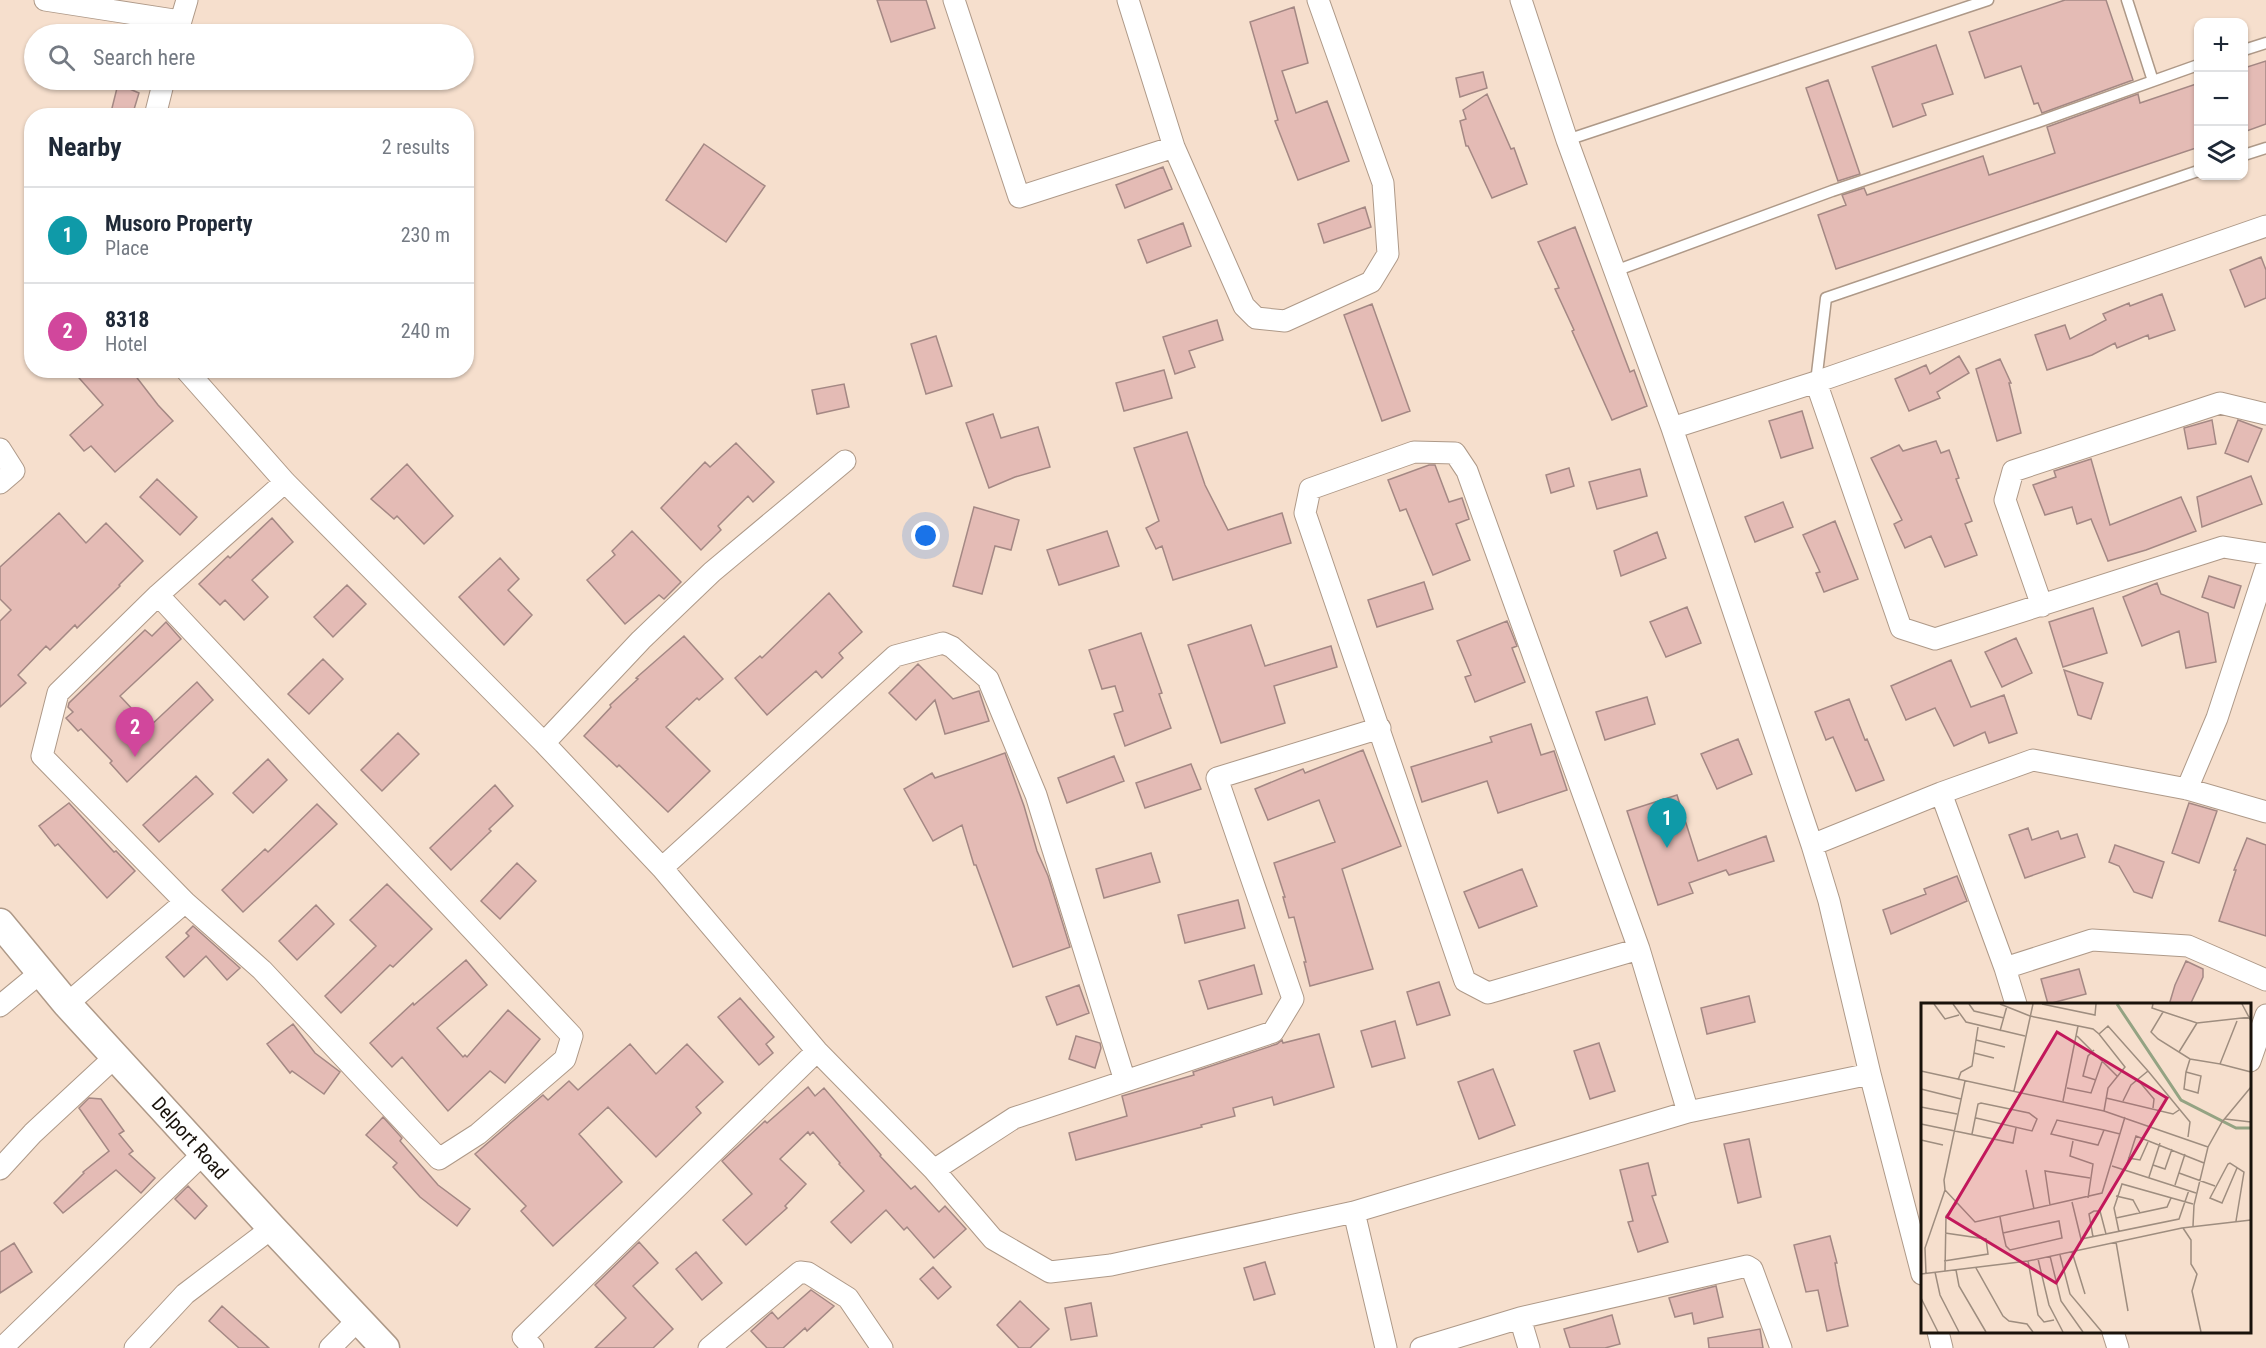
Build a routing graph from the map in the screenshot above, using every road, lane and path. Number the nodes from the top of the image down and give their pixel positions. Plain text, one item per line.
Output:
1 (45, 0) edge
2 (187, 0) edge
3 (954, 0) edge
4 (1128, 0) edge
5 (1318, 0) edge
6 (1521, 0) edge
7 (1988, 0) edge
8 (2127, 0) edge
9 (160, 24) edge
10 (180, 24) edge
11 (2266, 43) edge
12 (2248, 49) edge
13 (2194, 67) edge
14 (2153, 81) junction
15 (161, 90) edge
16 (156, 108) edge
17 (1567, 140) junction
18 (1174, 147) junction
19 (2266, 148) edge
20 (2248, 154) edge
21 (2194, 173) edge
22 (2266, 226) edge
23 (1615, 271) junction
24 (193, 378) edge
25 (1816, 382) junction
26 (2266, 414) edge
27 (1672, 428) junction
28 (0, 449) edge
29 (845, 461) dead end
30 (285, 482) junction
31 (0, 483) edge
32 (2266, 554) edge
33 (2266, 568) edge
34 (158, 595) junction
35 (2042, 606) junction
36 (1380, 728) junction
37 (544, 743) junction
38 (2187, 789) junction
39 (1941, 793) junction
40 (2266, 812) edge
41 (1812, 845) junction
42 (662, 868) junction
43 (185, 902) junction
44 (0, 923) edge
45 (1639, 949) junction
46 (2005, 968) junction
47 (40, 973) junction
48 (2266, 980) edge
49 (2015, 1003) edge
50 (67, 1004) junction
51 (0, 1006) edge
52 (2266, 1015) edge
53 (817, 1051) junction
54 (116, 1056) junction
55 (2251, 1058) edge
56 (1870, 1074) junction
57 (1125, 1081) junction
58 (1688, 1112) junction
59 (204, 1152) junction
60 (0, 1170) edge
61 (934, 1170) junction
62 (1354, 1212) junction
63 (272, 1228) junction
64 (1921, 1266) edge
65 (1520, 1318) junction
66 (359, 1319) junction
67 (1938, 1333) edge
68 (2113, 1333) edge
69 (2, 1348) edge
70 (135, 1348) edge
71 (330, 1348) edge
72 (385, 1348) edge
73 (533, 1348) edge
74 (710, 1348) edge
75 (882, 1348) edge
76 (1386, 1348) edge
77 (1421, 1348) edge
78 (1529, 1348) edge
79 (1781, 1348) edge
80 (1942, 1348) edge
81 (2118, 1348) edge

1 - 9 street
2 - 10 street
3 - 18 street
4 - 18 street
5 - 18 street
6 - 17 street
7 - 17 lane
8 - 14 lane
11 - 12 lane
13 - 14 lane
14 - 23 lane
15 - 16 street
17 - 23 street
19 - 20 lane
21 - 25 lane
22 - 25 street
23 - 27 street
24 - 30 street
25 - 27 street
25 - 35 street
26 - 35 street
27 - 41 street
28 - 31 street
29 - 37 street
30 - 34 street
30 - 37 street
32 - 35 street
33 - 38 street
34 - 43 street
34 - 43 street
36 - 45 street
36 - 45 street
36 - 57 street
37 - 42 street
38 - 39 street
38 - 40 street
39 - 41 street
39 - 46 street
41 - 56 street
42 - 53 street
42 - 57 street
43 - 50 street
44 - 47 main road, Delport Road
45 - 58 street
46 - 48 street
46 - 49 street
47 - 50 main road, Delport Road
47 - 51 street
50 - 54 main road, Delport Road
52 - 55 street
53 - 61 street
53 - 73 street
54 - 59 main road, Delport Road
54 - 60 street
56 - 58 street
56 - 64 street
57 - 61 street
58 - 62 street
59 - 63 main road, Delport Road
59 - 69 street
61 - 62 street
62 - 76 street
63 - 66 main road, Delport Road
63 - 70 street
65 - 77 street
65 - 78 street
65 - 79 street
66 - 71 street
66 - 72 main road, Delport Road
67 - 80 street
68 - 81 street
74 - 75 street

